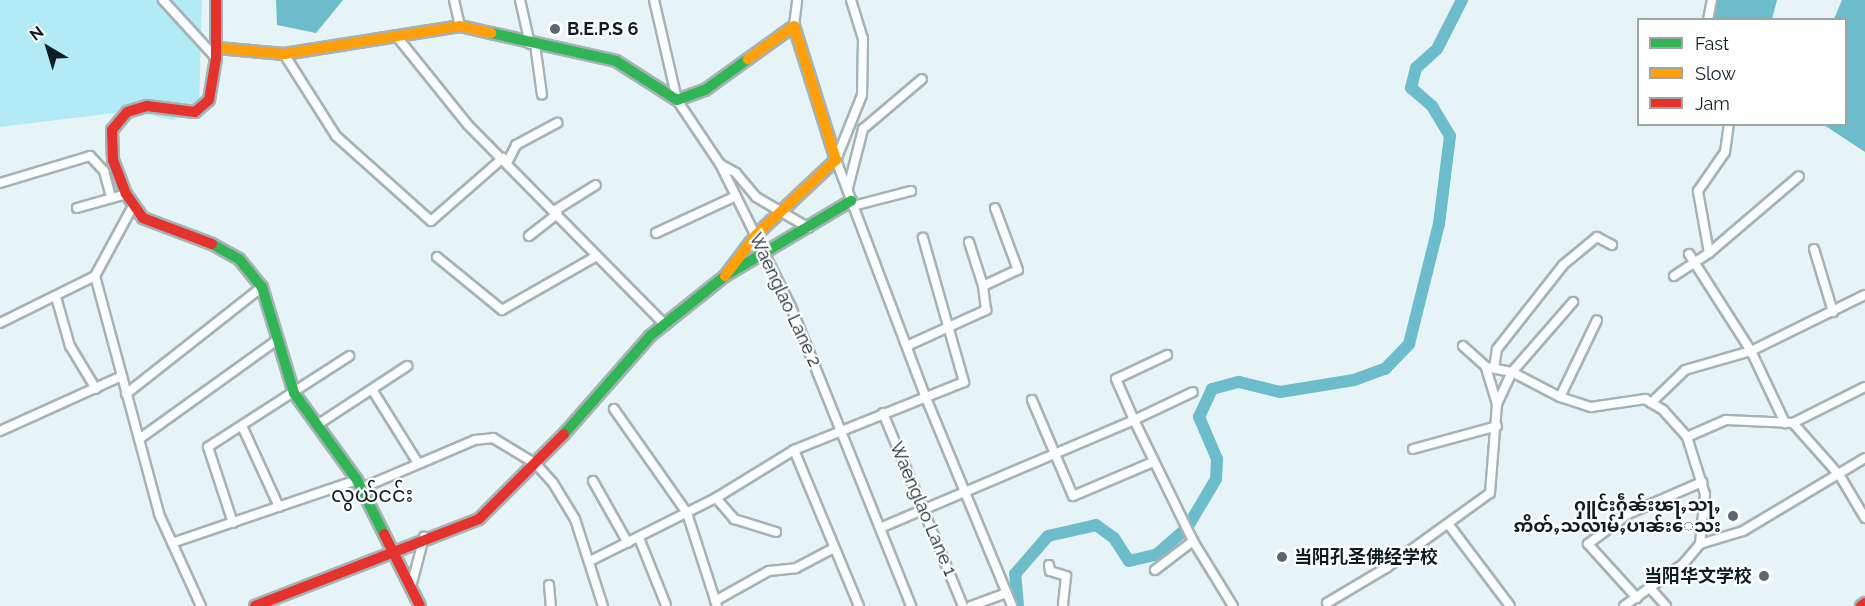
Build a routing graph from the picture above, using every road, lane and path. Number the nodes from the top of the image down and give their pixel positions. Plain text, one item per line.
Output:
1 (164, 0) edge
2 (216, 0) edge
3 (454, 0) edge
4 (520, 0) edge
5 (654, 0) edge
6 (797, 0) edge
7 (851, 0) edge
8 (1712, 0) edge
9 (1708, 18) edge
10 (460, 26) junction
11 (794, 26) junction
12 (398, 38) junction
13 (533, 44) junction
14 (217, 53) junction
15 (284, 54) junction
16 (922, 79) dead end
17 (542, 95) dead end
18 (677, 100) junction
19 (557, 123) dead end
20 (1729, 126) edge
21 (505, 159) junction
22 (836, 160) junction
23 (720, 164) junction
24 (1799, 176) dead end
25 (0, 183) edge
26 (596, 185) dead end
27 (911, 191) dead end
28 (126, 194) junction
29 (736, 196) junction
30 (111, 198) junction
31 (851, 199) junction
32 (133, 206) junction
33 (77, 208) dead end
34 (995, 208) dead end
35 (556, 212) junction
36 (780, 214) junction
37 (809, 228) junction
38 (656, 233) dead end
39 (756, 235) junction
40 (529, 236) dead end
41 (923, 238) dead end
42 (969, 242) dead end
43 (1612, 245) dead end
44 (1814, 249) dead end
45 (1709, 253) junction
46 (766, 254) junction
47 (1689, 254) dead end
48 (436, 257) dead end
49 (595, 257) junction
50 (1694, 262) junction
51 (95, 276) junction
52 (725, 276) junction
53 (1674, 276) dead end
54 (983, 286) junction
55 (261, 287) junction
56 (1865, 295) edge
57 (56, 297) junction
58 (1573, 302) dead end
59 (1833, 312) junction
60 (1597, 320) dead end
61 (0, 323) edge
62 (665, 326) junction
63 (951, 327) junction
64 (277, 340) junction
65 (909, 345) junction
66 (1463, 346) dead end
67 (1751, 351) junction
68 (1167, 355) dead end
69 (349, 356) dead end
70 (407, 366) dead end
71 (1490, 367) junction
72 (1512, 372) junction
73 (122, 376) junction
74 (1865, 387) edge
75 (96, 389) junction
76 (373, 391) junction
77 (1193, 392) dead end
78 (294, 393) junction
79 (126, 394) junction
80 (1560, 397) junction
81 (926, 398) junction
82 (1032, 400) dead end
83 (1651, 403) junction
84 (1497, 404) junction
85 (614, 409) dead end
86 (883, 413) junction
87 (1134, 420) junction
88 (1789, 423) junction
89 (317, 425) junction
90 (242, 426) junction
91 (1497, 426) junction
92 (842, 430) junction
93 (0, 431) edge
94 (142, 437) junction
95 (1687, 437) junction
96 (1413, 449) dead end
97 (794, 450) junction
98 (1056, 455) junction
99 (1865, 458) edge
100 (1153, 462) junction
101 (418, 464) junction
102 (536, 464) junction
103 (1840, 476) junction
104 (594, 481) dead end
105 (1702, 482) junction
106 (359, 484) junction
107 (964, 491) junction
108 (716, 498) junction
109 (279, 507) junction
110 (923, 510) junction
111 (687, 513) junction
112 (1865, 518) edge
113 (233, 523) junction
114 (1449, 525) junction
115 (880, 528) junction
116 (776, 532) dead end
117 (424, 537) junction
118 (639, 538) junction
119 (1193, 541) junction
120 (172, 543) junction
121 (628, 543) junction
122 (1700, 544) junction
123 (834, 548) junction
124 (392, 549) junction
125 (591, 560) junction
126 (1049, 565) dead end
127 (1155, 570) dead end
128 (549, 585) dead end
129 (411, 587) junction
130 (1650, 588) junction
131 (1006, 593) junction
132 (1637, 598) junction
133 (716, 603) edge
134 (666, 605) edge
135 (1326, 605) edge
136 (201, 606) edge
137 (255, 606) edge
138 (420, 606) edge
139 (551, 606) edge
140 (603, 606) edge
141 (859, 606) edge
142 (911, 606) edge
143 (963, 606) edge
144 (971, 606) edge
145 (1011, 606) edge
146 (1063, 606) edge
147 (1233, 606) edge
148 (1510, 606) edge
149 (1624, 606) edge
150 (1666, 606) edge

1 - 14 street
2 - 14 street
3 - 10 street
4 - 13 street
5 - 18 street, Waenglao Lane 2
6 - 11 street
7 - 22 street
8 - 9 street
10 - 12 street
10 - 13 street
11 - 18 street
11 - 22 street
12 - 15 street
12 - 21 street
13 - 17 street
13 - 18 street
14 - 15 street
14 - 28 street
15 - 21 street
16 - 31 street
18 - 23 street, Waenglao Lane 2
19 - 21 street
20 - 45 street
21 - 35 street
22 - 31 street
22 - 36 street
23 - 29 street, Waenglao Lane 2
23 - 36 street
24 - 45 street
25 - 30 street
26 - 35 street
27 - 31 street
28 - 30 street
28 - 32 street
29 - 38 street
29 - 39 street, Waenglao Lane 2
30 - 33 street
31 - 37 street
31 - 65 street
32 - 51 street
32 - 55 street
34 - 54 street
35 - 40 street
35 - 49 street
36 - 37 street
36 - 39 street
37 - 46 street
39 - 46 street, Waenglao Lane 2
39 - 52 street
41 - 63 street
42 - 54 street
43 - 71 street
44 - 59 street
45 - 50 street
46 - 52 street
46 - 92 street, Waenglao Lane 2
47 - 50 street
48 - 49 street
49 - 62 street
50 - 53 street
50 - 67 street
51 - 57 street
51 - 73 street
52 - 62 street
54 - 63 street
55 - 64 street
55 - 79 street
56 - 59 street
57 - 61 street
57 - 75 street
58 - 72 street
59 - 67 street
60 - 80 street
62 - 102 street
63 - 65 street
63 - 81 street
64 - 78 street
64 - 94 street
65 - 81 street
66 - 71 street
67 - 83 street
67 - 88 street
68 - 87 street
69 - 78 street
70 - 76 street
71 - 72 street
71 - 84 street
72 - 80 street
72 - 84 street
73 - 75 street
73 - 79 street
74 - 88 street
75 - 93 street
76 - 89 street
76 - 101 street
77 - 87 street
78 - 89 street
78 - 90 street
79 - 94 street
80 - 83 street
81 - 86 street
81 - 107 street
82 - 98 street
83 - 95 street
84 - 91 street
85 - 111 street
86 - 92 street
86 - 110 street, Waenglao Lane 1
87 - 98 street
87 - 100 street
88 - 95 street
88 - 103 street
89 - 106 street
90 - 109 street
90 - 113 street
91 - 96 street
91 - 114 street
92 - 97 street
92 - 115 street, Waenglao Lane 2
94 - 120 street
95 - 105 street
97 - 108 street
97 - 123 street
98 - 100 street
98 - 107 street
99 - 103 street
100 - 119 street
101 - 102 street
101 - 106 street
102 - 117 street
102 - 125 street
103 - 112 street
103 - 122 street
104 - 121 street
105 - 122 street
105 - 132 street
106 - 109 street
106 - 124 street
107 - 110 street
107 - 131 street
108 - 111 street
108 - 116 street
109 - 113 street
110 - 115 street
110 - 143 street, Waenglao Lane 1
111 - 118 street
111 - 133 street
113 - 120 street
114 - 135 street
114 - 148 street
115 - 142 street, Waenglao Lane 2
117 - 124 street
117 - 129 street
118 - 121 street
118 - 134 street
119 - 127 street
119 - 147 street
120 - 136 street
121 - 125 street
122 - 130 street
123 - 133 street
123 - 141 street
124 - 129 street
124 - 137 street
125 - 140 street
126 - 146 street
128 - 139 street
129 - 138 street
130 - 132 street
130 - 150 street
131 - 144 street
131 - 145 street
132 - 149 street

